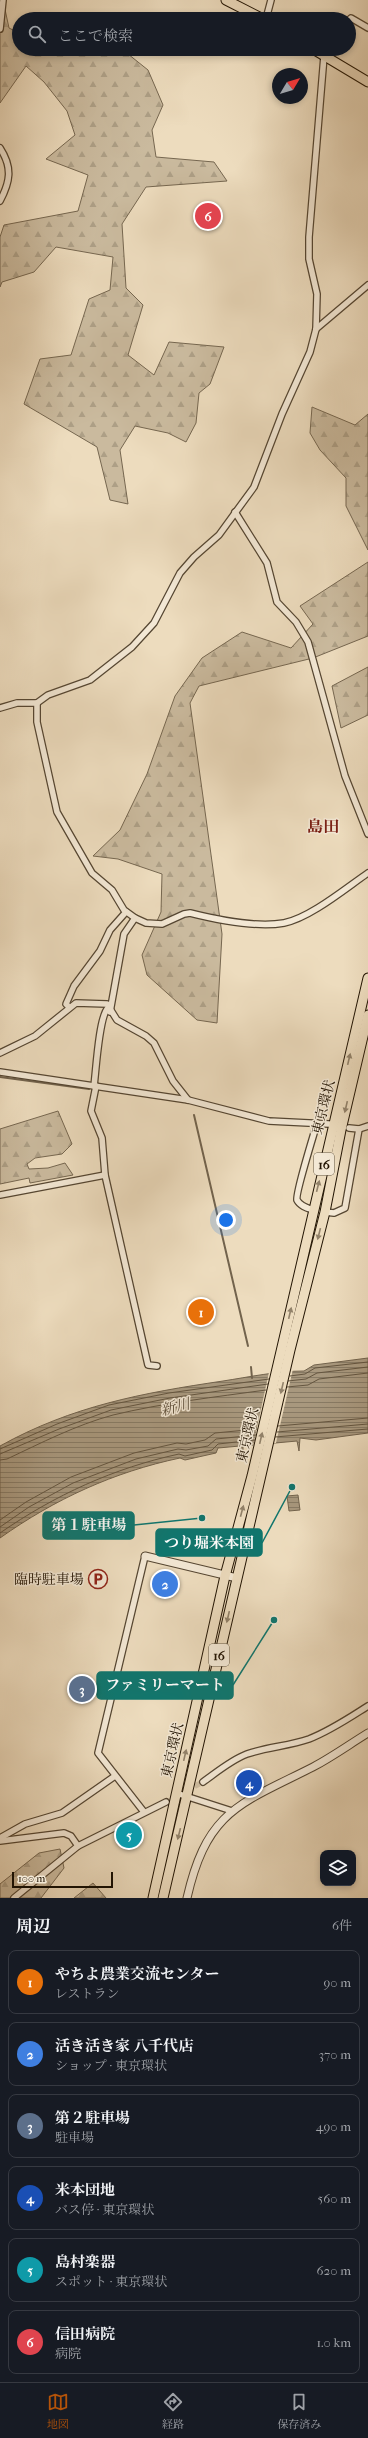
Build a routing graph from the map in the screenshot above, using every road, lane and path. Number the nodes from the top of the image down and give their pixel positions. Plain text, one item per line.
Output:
1 (3, 0) edge
2 (226, 0) edge
3 (271, 0) edge
4 (250, 12) edge
5 (267, 12) edge
6 (356, 21) edge
7 (368, 28) edge
8 (0, 29) edge
9 (327, 56) edge
10 (332, 56) edge
11 (368, 82) edge
12 (0, 148) edge
13 (0, 202) edge
14 (368, 285) edge
15 (316, 329) junction
16 (235, 512) junction
17 (37, 703) junction
18 (0, 708) edge
19 (368, 834) edge
20 (368, 873) edge
21 (126, 912) junction
22 (134, 918) junction
23 (368, 978) edge
24 (69, 1007) junction
25 (109, 1010) junction
26 (368, 1015) edge
27 (0, 1053) edge
28 (0, 1072) edge
29 (95, 1086) junction
30 (188, 1100) junction
31 (317, 1123) junction
32 (329, 1124) dead end
33 (368, 1126) edge
34 (349, 1128) dead end
35 (359, 1129) junction
36 (105, 1175) junction
37 (0, 1195) edge
38 (313, 1210) junction
39 (325, 1212) junction
40 (286, 1350) junction
41 (157, 1366) dead end
42 (257, 1475) junction
43 (145, 1556) joint
44 (225, 1576) junction
45 (237, 1578) junction
46 (368, 1706) edge
47 (368, 1733) edge
48 (115, 1776) junction
49 (203, 1782) tunnel mouth
50 (176, 1793) junction
51 (188, 1796) junction
52 (166, 1802) dead end
53 (232, 1811) junction
54 (144, 1812) junction
55 (0, 1839) edge
56 (78, 1846) junction
57 (14, 1898) edge
58 (153, 1898) edge
59 (163, 1898) edge
60 (187, 1898) edge

1 - 8 street
2 - 4 main road
3 - 5 street
6 - 7 street
9 - 15 street
10 - 11 main road
12 - 13 street
14 - 15 street
15 - 16 street
16 - 17 street
16 - 19 street
17 - 18 street
17 - 21 street
20 - 22 street
21 - 22 street
21 - 24 street
22 - 25 street
38 -> 23 main road, 東京環状 / 16
24 - 25 street
24 - 27 street
25 - 29 street
25 - 30 street
26 -> 39 main road, 東京環状 / 16
28 - 29 street
29 - 30 street
29 - 36 street
30 - 31 street
31 - 32 street
31 - 38 street
33 - 35 street
34 - 35 street
35 - 39 street
36 - 37 street
36 - 41 street
40 -> 38 main road, 東京環状 / 16
39 -> 40 main road, 東京環状 / 16
40 - 42 main road, 東京環状 / 16
44 -> 42 main road, 東京環状 / 16
42 - 45 main road, 東京環状 / 16
43 - 44 street
43 - 48 street
44 - 45 street
50 -> 44 main road, 東京環状 / 16
45 -> 51 main road, 東京環状 / 16
46 - 49 street
47 - 53 street
48 - 54 street
48 - 55 street
50 - 51 street
50 - 58 main road, 東京環状 / 16
51 - 53 street
51 -> 59 main road, 東京環状 / 16
52 - 54 street
53 - 60 street
54 - 56 street
55 - 56 street
56 - 57 street

